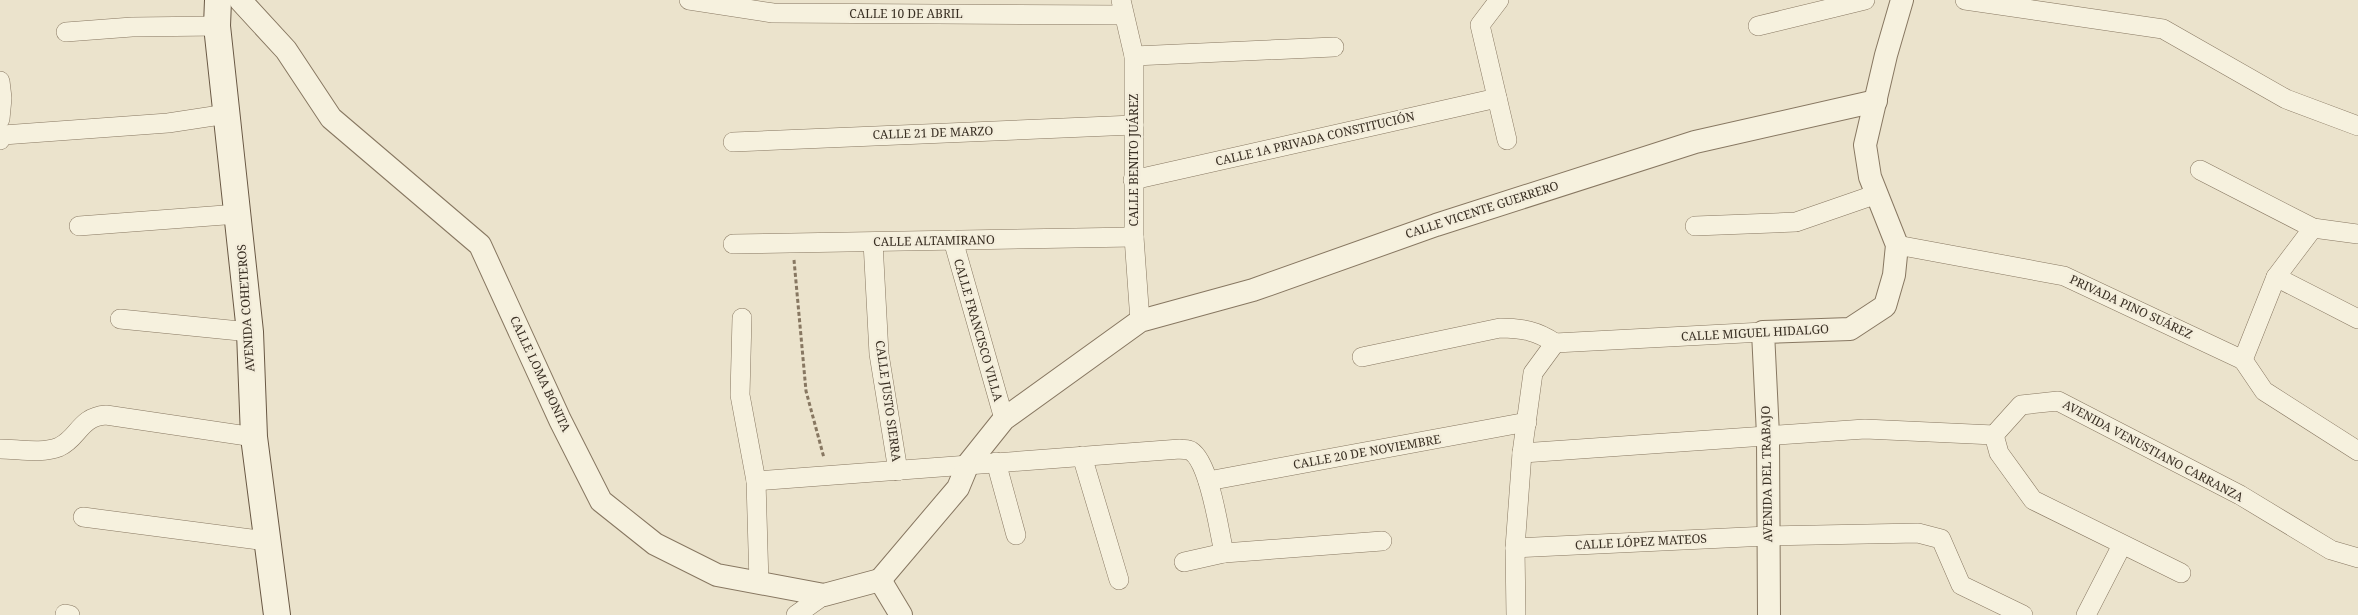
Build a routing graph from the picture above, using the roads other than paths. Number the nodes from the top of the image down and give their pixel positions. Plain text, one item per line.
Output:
1 (218, 0) edge
2 (240, 0) edge
3 (689, 0) edge
4 (1499, 0) edge
5 (1865, 0) edge
6 (1902, 0) edge
7 (1965, 0) edge
8 (1999, 3) edge
9 (1122, 7) edge
10 (2083, 9) edge
11 (217, 26) junction
12 (1758, 26) dead end
13 (66, 32) dead end
14 (1334, 47) dead end
15 (1134, 56) junction
16 (0, 81) edge
17 (1497, 98) junction
18 (1876, 101) junction
19 (227, 114) junction
20 (1134, 125) junction
21 (2358, 126) edge
22 (1, 128) edge
23 (1507, 140) dead end
24 (733, 142) dead end
25 (2200, 170) dead end
26 (1133, 180) junction
27 (1877, 194) junction
28 (238, 214) junction
29 (79, 226) dead end
30 (1695, 226) dead end
31 (2313, 228) junction
32 (2358, 234) edge
33 (1134, 237) junction
34 (953, 240) junction
35 (873, 242) junction
36 (733, 244) dead end
37 (1897, 245) junction
38 (2276, 277) junction
39 (742, 318) dead end
40 (120, 319) dead end
41 (2358, 319) edge
42 (1140, 320) junction
43 (250, 332) junction
44 (1763, 332) junction
45 (1555, 343) junction
46 (1362, 357) dead end
47 (2243, 360) junction
48 (1004, 419) junction
49 (1527, 422) junction
50 (1768, 435) junction
51 (1994, 435) junction
52 (254, 437) junction
53 (0, 449) edge
54 (2358, 451) edge
55 (1522, 453) junction
56 (1082, 456) junction
57 (996, 462) junction
58 (968, 464) junction
59 (898, 471) junction
60 (756, 481) junction
61 (1208, 481) junction
62 (83, 518) dead end
63 (1016, 535) dead end
64 (1768, 536) junction
65 (267, 541) junction
66 (1382, 541) dead end
67 (2122, 545) junction
68 (1515, 548) junction
69 (1224, 553) junction
70 (2358, 558) edge
71 (1184, 562) dead end
72 (2180, 573) dead end
73 (880, 580) junction
74 (1119, 580) dead end
75 (759, 583) junction
76 (824, 595) junction
77 (277, 615) edge
78 (796, 615) edge
79 (901, 615) edge
80 (1516, 615) edge
81 (1769, 615) edge
82 (2024, 615) edge
83 (2086, 615) edge

1 - 11 main road, AVENIDA COHETEROS
2 - 75 street, CALLE LOMA BONITA
3 - 9 street, CALLE 10 DE ABRIL
4 - 17 street
5 - 12 street
6 - 18 street
7 - 8 street
8 - 10 street
9 - 15 street, CALLE BENITO JUÁREZ
10 - 21 street
11 - 13 street
11 - 19 main road, AVENIDA COHETEROS
14 - 15 street
15 - 20 street, CALLE BENITO JUÁREZ
16 - 22 street
17 - 23 street
17 - 26 street, CALLE 1A PRIVADA CONSTITUCIÓN
18 - 27 street
18 - 42 street, CALLE VICENTE GUERRERO
19 - 22 street
19 - 28 main road, AVENIDA COHETEROS
20 - 24 street, CALLE 21 DE MARZO
20 - 26 street, CALLE BENITO JUÁREZ
25 - 31 street
26 - 33 street, CALLE BENITO JUÁREZ
27 - 30 street
27 - 37 street
28 - 29 street
28 - 43 main road, AVENIDA COHETEROS
31 - 32 street
31 - 38 street
33 - 34 street, CALLE ALTAMIRANO
33 - 42 street, CALLE BENITO JUÁREZ
34 - 35 street, CALLE ALTAMIRANO
34 - 48 street, CALLE FRANCISCO VILLA
35 - 36 street, CALLE ALTAMIRANO
35 - 59 street, CALLE JUSTO SIERRA
37 - 44 street, CALLE MIGUEL HIDALGO
37 - 47 street, PRIVADA PINO SUÁREZ
38 - 41 street
38 - 47 street
39 - 60 street
40 - 43 street
42 - 48 street, CALLE VICENTE GUERRERO
43 - 52 main road, AVENIDA COHETEROS
44 - 45 street, CALLE MIGUEL HIDALGO
44 - 50 street, AVENIDA DEL TRABAJO
45 - 46 street
45 - 49 street
47 - 54 street
48 - 58 street, CALLE VICENTE GUERRERO
49 - 55 street
49 - 61 street, CALLE 20 DE NOVIEMBRE
50 - 51 street
50 - 55 street
50 - 64 street, AVENIDA DEL TRABAJO
51 - 67 street
51 - 70 street, AVENIDA VENUSTIANO CARRANZA
52 - 53 street
52 - 65 main road, AVENIDA COHETEROS
55 - 68 street
56 - 57 street
56 - 61 street
56 - 74 street
57 - 58 street
57 - 63 street
58 - 59 street
58 - 73 street, CALLE VICENTE GUERRERO
59 - 60 street
60 - 75 street
61 - 69 street
62 - 65 street
64 - 68 street, CALLE LÓPEZ MATEOS
64 - 81 street, AVENIDA DEL TRABAJO
64 - 82 street, CALLE LÓPEZ MATEOS
65 - 77 main road, AVENIDA COHETEROS
66 - 69 street
67 - 72 street
67 - 83 street
68 - 80 street
69 - 71 street
73 - 76 street, CALLE LOMA BONITA
73 - 79 street
75 - 76 street, CALLE LOMA BONITA
76 - 78 street

